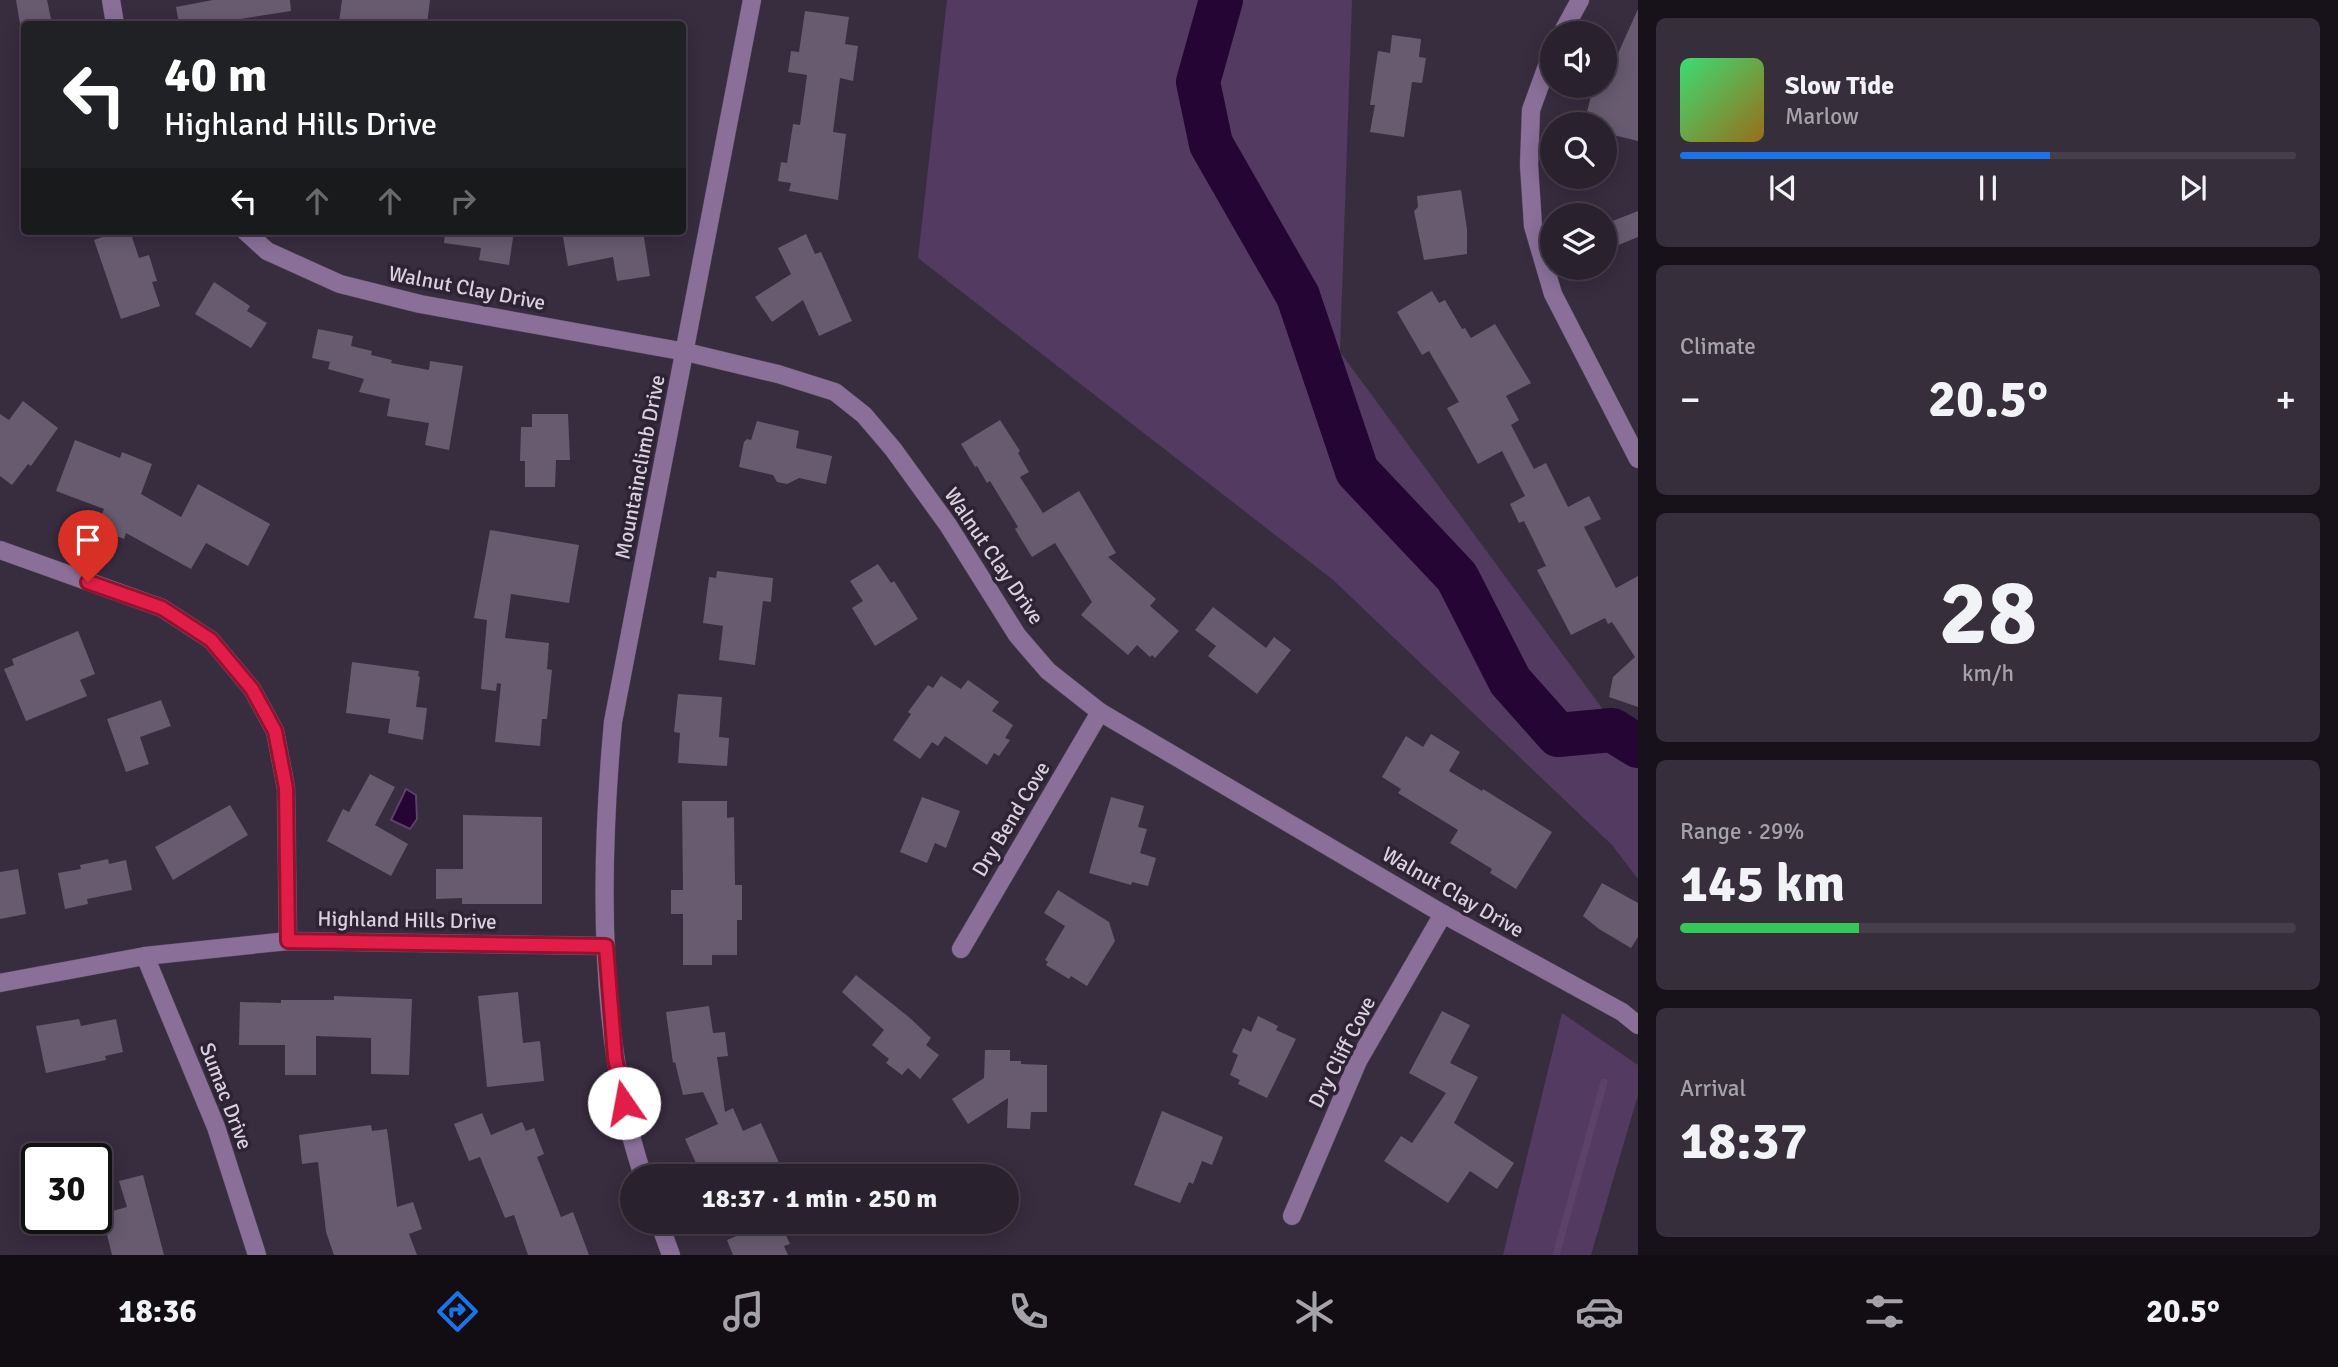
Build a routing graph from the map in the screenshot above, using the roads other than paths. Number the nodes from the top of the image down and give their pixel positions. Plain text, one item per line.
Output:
1 (111, 0) edge
2 (752, 0) edge
3 (1580, 0) edge
4 (114, 21) edge
5 (1569, 21) edge
6 (1540, 85) edge
7 (249, 235) edge
8 (686, 352) junction
9 (1638, 459) edge
10 (0, 550) edge
11 (1100, 712) junction
12 (1443, 914) junction
13 (288, 941) junction
14 (606, 946) junction
15 (961, 949) dead end
16 (145, 956) junction
17 (0, 983) edge
18 (1638, 1025) edge
19 (639, 1164) edge
20 (1292, 1216) dead end
21 (663, 1234) edge
22 (257, 1255) edge
23 (671, 1255) edge

1 - 4 street
2 - 8 street, Mountainclimb Drive
3 - 5 street
6 - 9 street
7 - 8 street, Walnut Clay Drive
8 - 11 street, Walnut Clay Drive
8 - 14 street, Mountainclimb Drive
10 - 13 street
11 - 12 street, Walnut Clay Drive
11 - 15 street, Dry Bend Cove
12 - 18 street, Walnut Clay Drive
12 - 20 street, Dry Cliff Cove
13 - 14 street, Highland Hills Drive
13 - 16 street, Highland Hills Drive
14 - 19 street, Mountainclimb Drive
16 - 17 street, Highland Hills Drive
16 - 22 street, Sumac Drive
21 - 23 street

